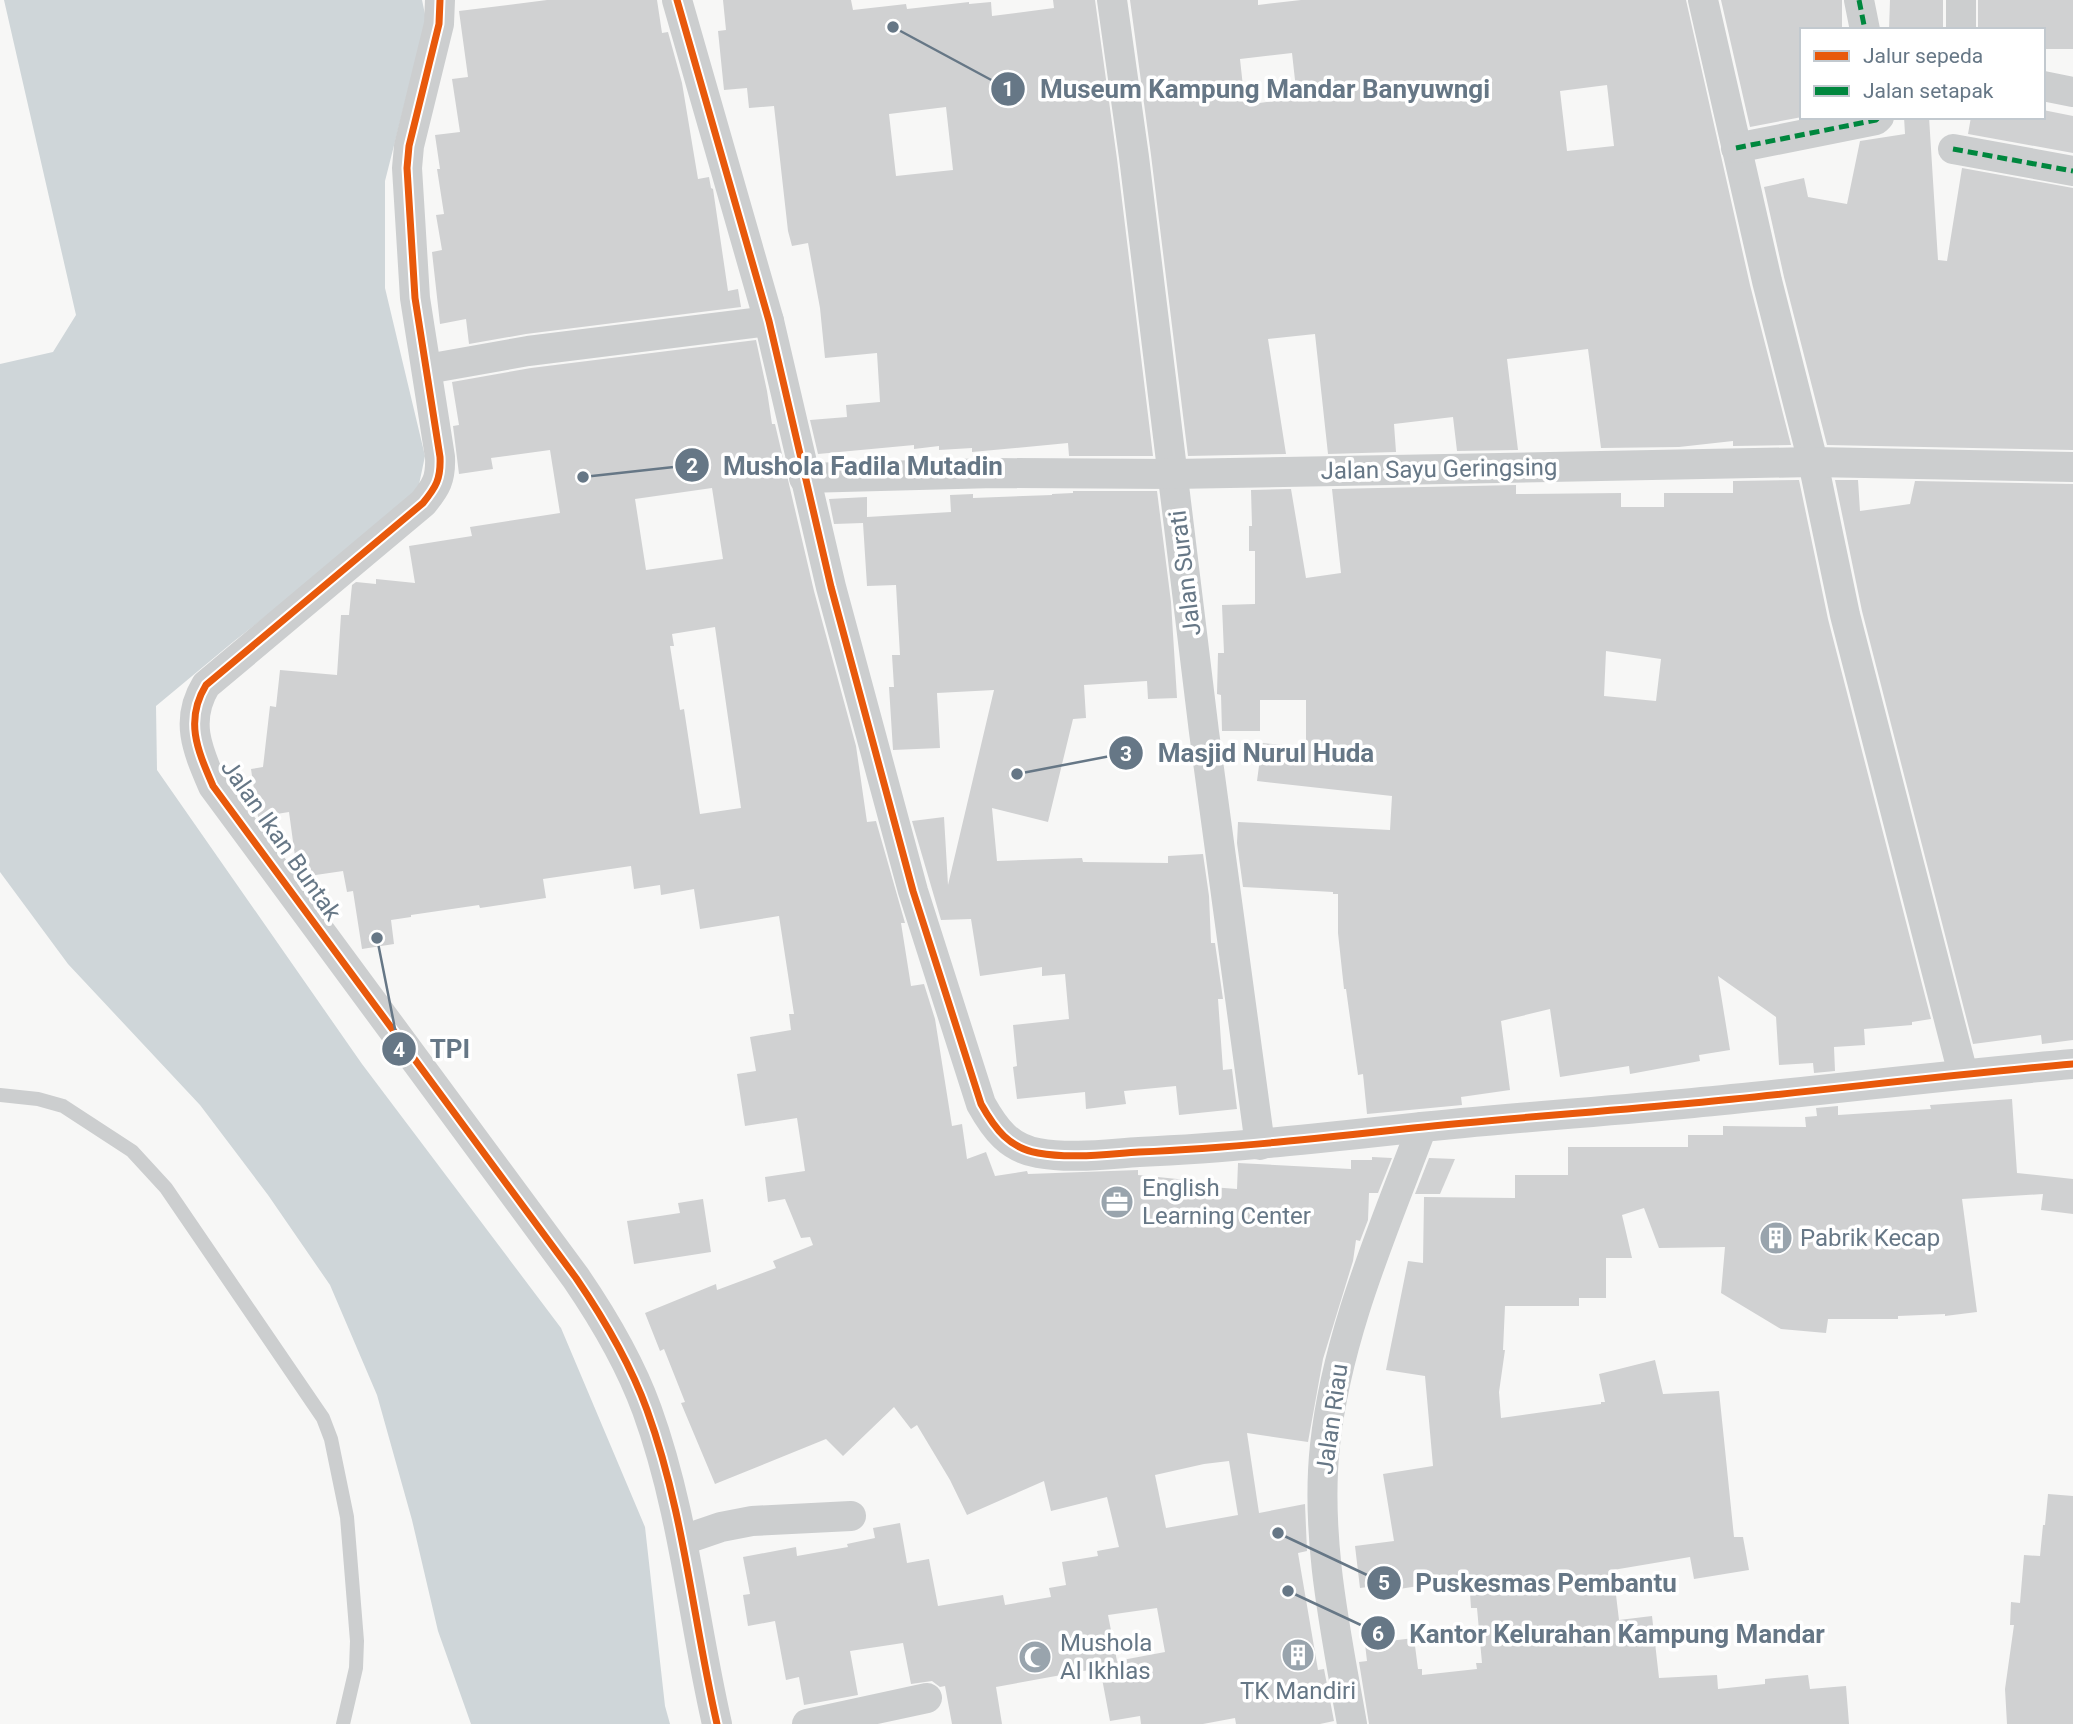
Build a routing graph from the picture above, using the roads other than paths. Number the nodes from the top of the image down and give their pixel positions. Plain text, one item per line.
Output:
1 (440, 0) edge
2 (677, 0) edge
3 (1112, 0) edge
4 (1703, 0) edge
5 (1859, 0) edge
6 (1961, 0) edge
7 (1864, 28) edge
8 (1961, 28) edge
9 (2045, 86) edge
10 (2073, 92) edge
11 (1877, 119) edge
12 (1736, 148) junction
13 (1952, 149) dead end
14 (2073, 171) edge
15 (769, 321) junction
16 (427, 369) junction
17 (1813, 462) junction
18 (2073, 467) edge
19 (1173, 474) junction
20 (804, 478) junction
21 (2073, 1064) edge
22 (1963, 1074) junction
23 (0, 1095) edge
24 (1422, 1127) junction
25 (1260, 1145) junction
26 (851, 1516) dead end
27 (680, 1531) junction
28 (927, 1698) dead end
29 (343, 1724) edge
30 (717, 1724) edge
31 (807, 1724) edge
32 (1352, 1724) edge

1 - 16 street, Jalan Ikan Buntak
2 - 15 street
3 - 19 street, Jalan Surati
4 - 12 street
5 - 7 street
6 - 8 street
9 - 10 street
11 - 12 street
12 - 17 street
13 - 14 street
15 - 16 street
15 - 20 street
16 - 27 street, Jalan Ikan Buntak
17 - 18 street, Jalan Sayu Geringsing
17 - 19 street, Jalan Sayu Geringsing
17 - 22 street
19 - 20 street, Jalan Sayu Geringsing
19 - 25 street, Jalan Surati
20 - 25 street
21 - 22 street
22 - 24 street
23 - 29 lane
24 - 25 street
24 - 32 street, Jalan Riau
26 - 27 street
27 - 30 street
28 - 31 street

